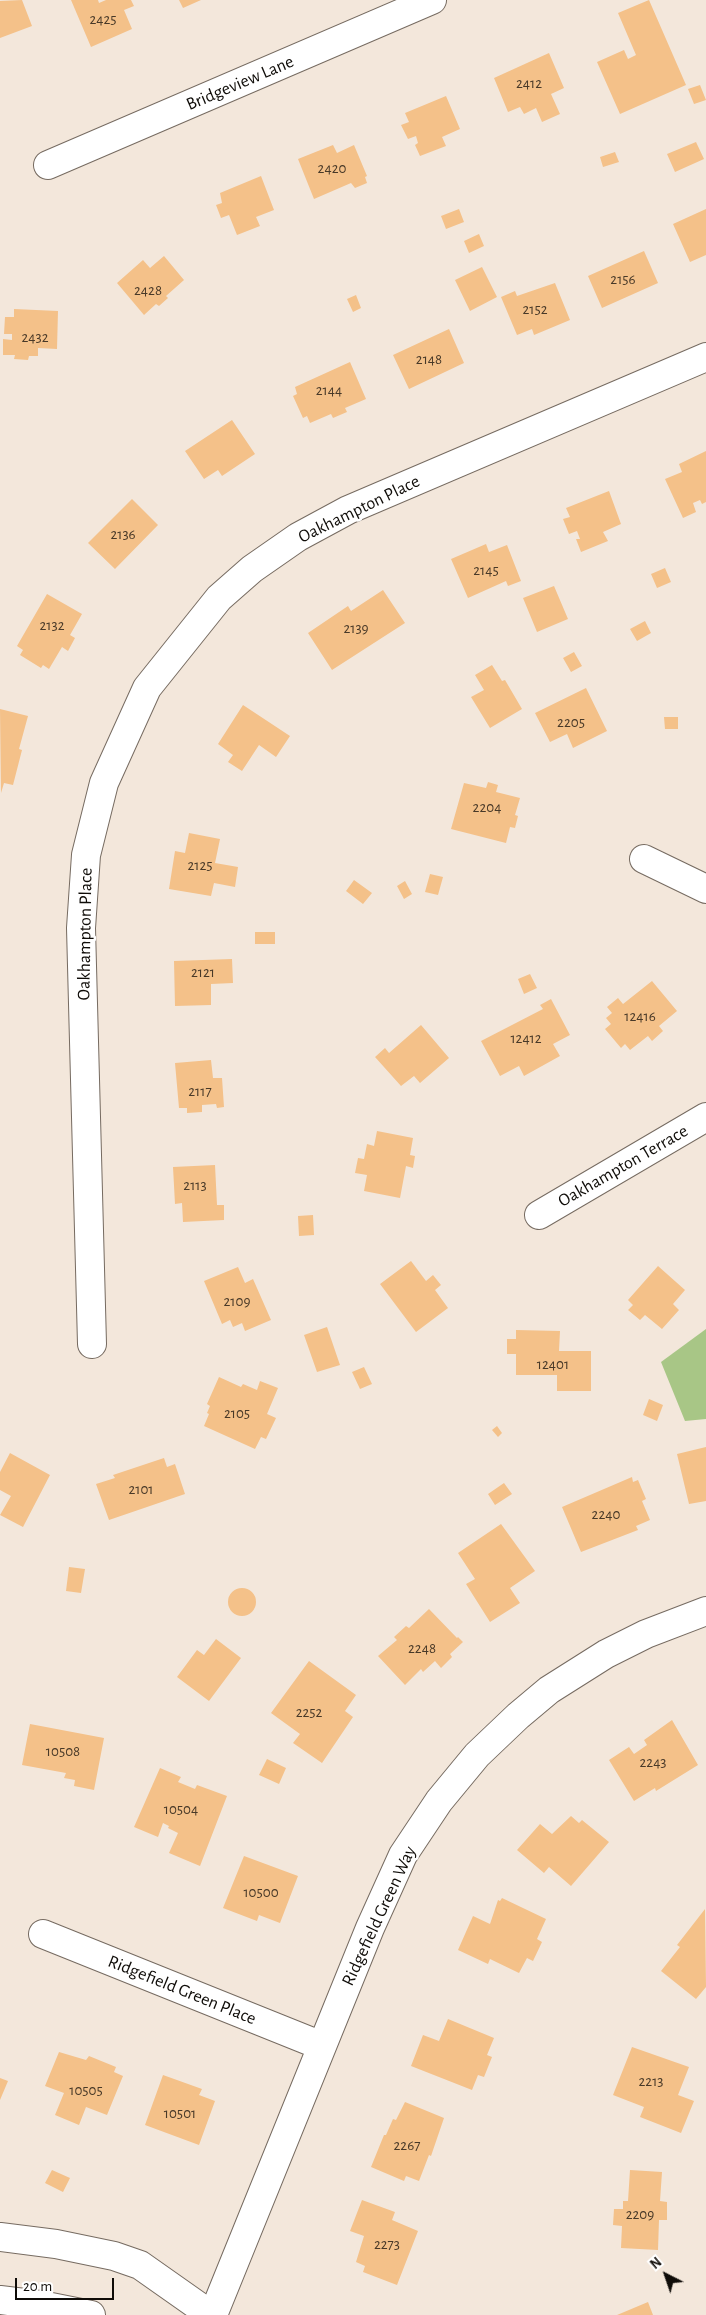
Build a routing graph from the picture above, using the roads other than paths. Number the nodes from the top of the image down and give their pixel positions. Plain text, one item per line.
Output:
1 (432, 0) edge
2 (48, 165) dead end
3 (706, 356) edge
4 (644, 859) dead end
5 (706, 889) edge
6 (706, 1117) edge
7 (539, 1215) dead end
8 (92, 1344) dead end
9 (706, 1611) edge
10 (42, 1934) dead end
11 (322, 2046) junction
12 (0, 2237) edge
13 (0, 2300) edge
14 (91, 2315) edge
15 (212, 2315) edge

1 - 2 street, Bridgeview Lane
3 - 8 street, Oakhampton Place
4 - 5 street
6 - 7 street, Oakhampton Terrace
9 - 11 street, Ridgefield Green Way
10 - 11 street, Ridgefield Green Place
11 - 15 street, Ridgefield Green Way
12 - 15 street
13 - 14 street

